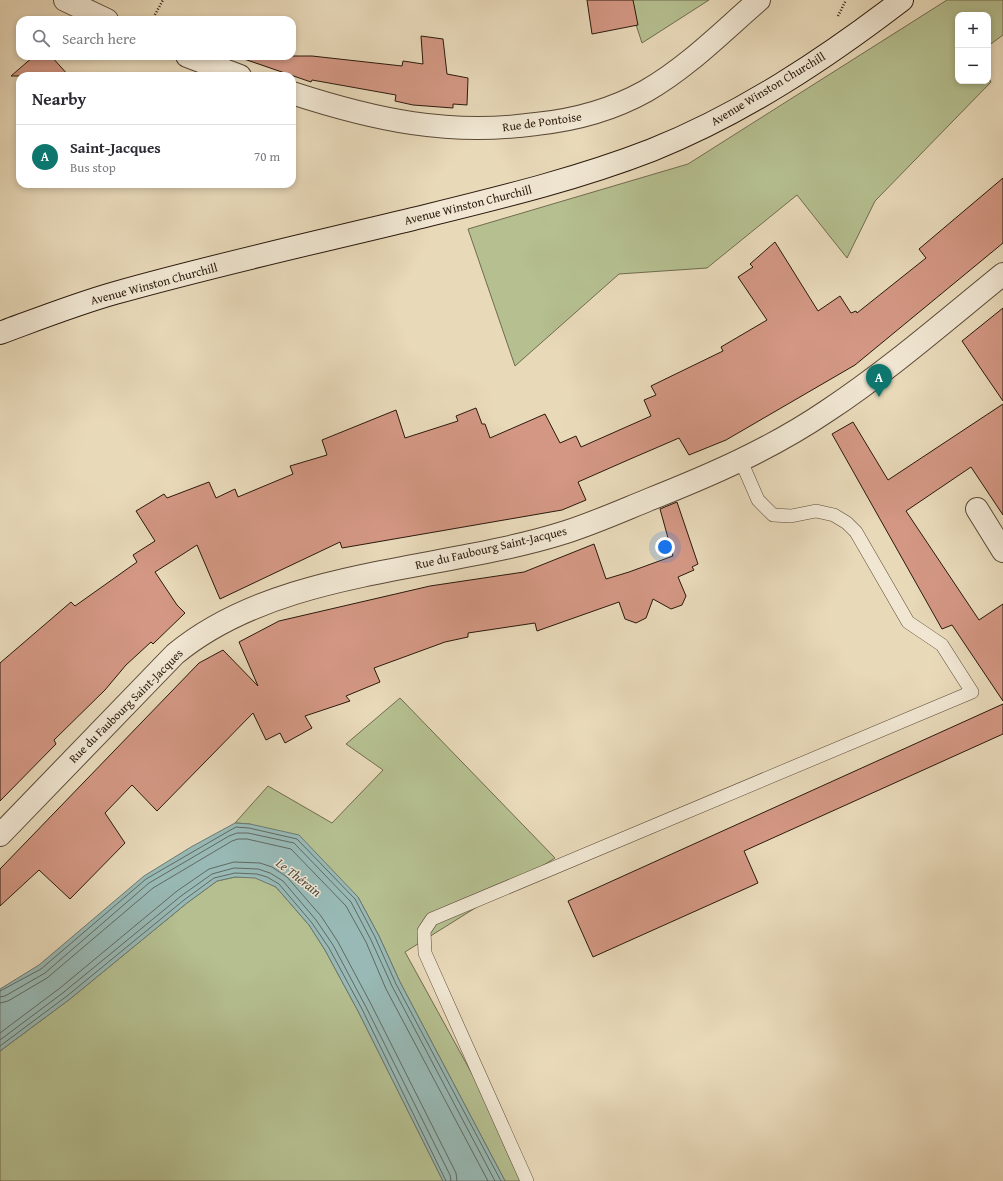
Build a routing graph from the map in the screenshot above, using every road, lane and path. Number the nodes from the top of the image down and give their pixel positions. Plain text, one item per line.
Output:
1 (65, 0) edge
2 (163, 0) edge
3 (759, 0) edge
4 (846, 0) edge
5 (902, 0) edge
6 (99, 16) edge
7 (154, 16) edge
8 (836, 19) dead end
9 (198, 60) edge
10 (229, 72) edge
11 (296, 94) edge
12 (1003, 274) edge
13 (0, 333) edge
14 (741, 462) junction
15 (977, 509) dead end
16 (1003, 551) edge
17 (0, 834) edge
18 (528, 1181) edge

1 - 6 street
2 - 7 path
3 - 11 street, Rue de Pontoise
4 - 8 path
5 - 13 street, Avenue Winston Churchill
9 - 10 street
12 - 14 street, Rue du Faubourg Saint-Jacques
14 - 17 street, Rue du Faubourg Saint-Jacques
14 - 18 lane
15 - 16 street

